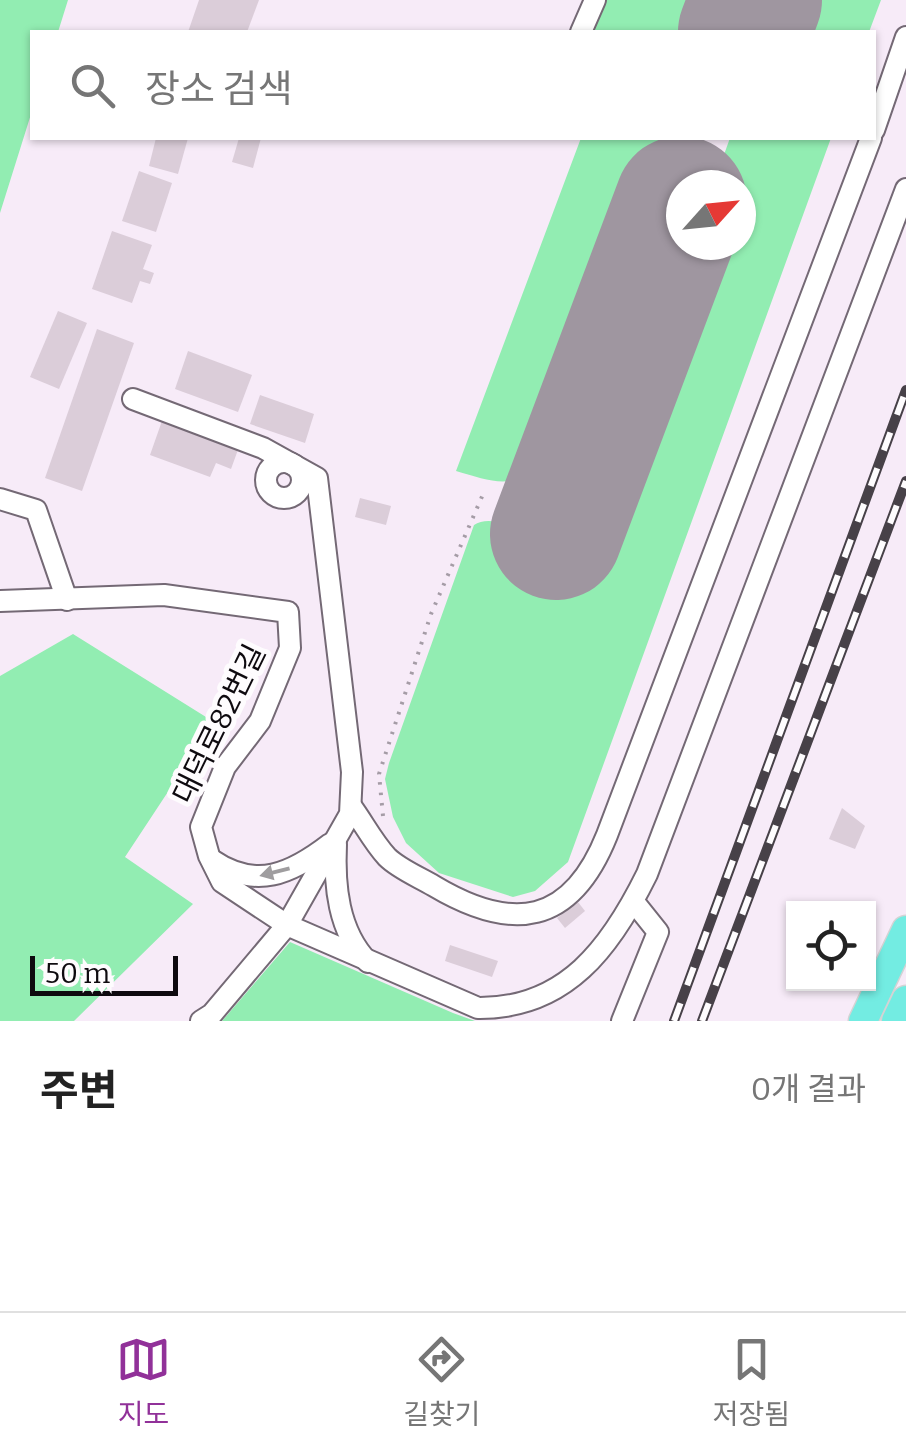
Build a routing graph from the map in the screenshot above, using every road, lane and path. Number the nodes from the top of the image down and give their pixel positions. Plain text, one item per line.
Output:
1 (595, 0) edge
2 (583, 30) edge
3 (906, 37) edge
4 (876, 124) edge
5 (870, 140) edge
6 (906, 189) edge
7 (133, 399) dead end
8 (484, 492) dead end
9 (0, 499) edge
10 (67, 600) junction
11 (0, 601) edge
12 (352, 806) junction
13 (384, 826) dead end
14 (336, 840) junction
15 (211, 860) junction
16 (634, 902) junction
17 (287, 926) junction
18 (906, 930) edge
19 (369, 963) junction
20 (906, 1000) edge
21 (201, 1021) edge
22 (622, 1021) edge
23 (863, 1021) edge
24 (896, 1021) edge

1 - 2 lane
3 - 4 lane
5 - 12 lane
6 - 16 lane
7 - 12 lane
8 - 13 path
9 - 10 lane
10 - 11 lane, 대덕로82번길
10 - 15 lane, 대덕로82번길
12 - 14 lane
14 -> 15 lane
14 - 17 lane
14 - 19 lane
15 - 17 lane
16 - 19 lane
16 - 22 lane
17 - 19 lane
17 - 21 lane
18 - 23 main road
20 - 24 main road

